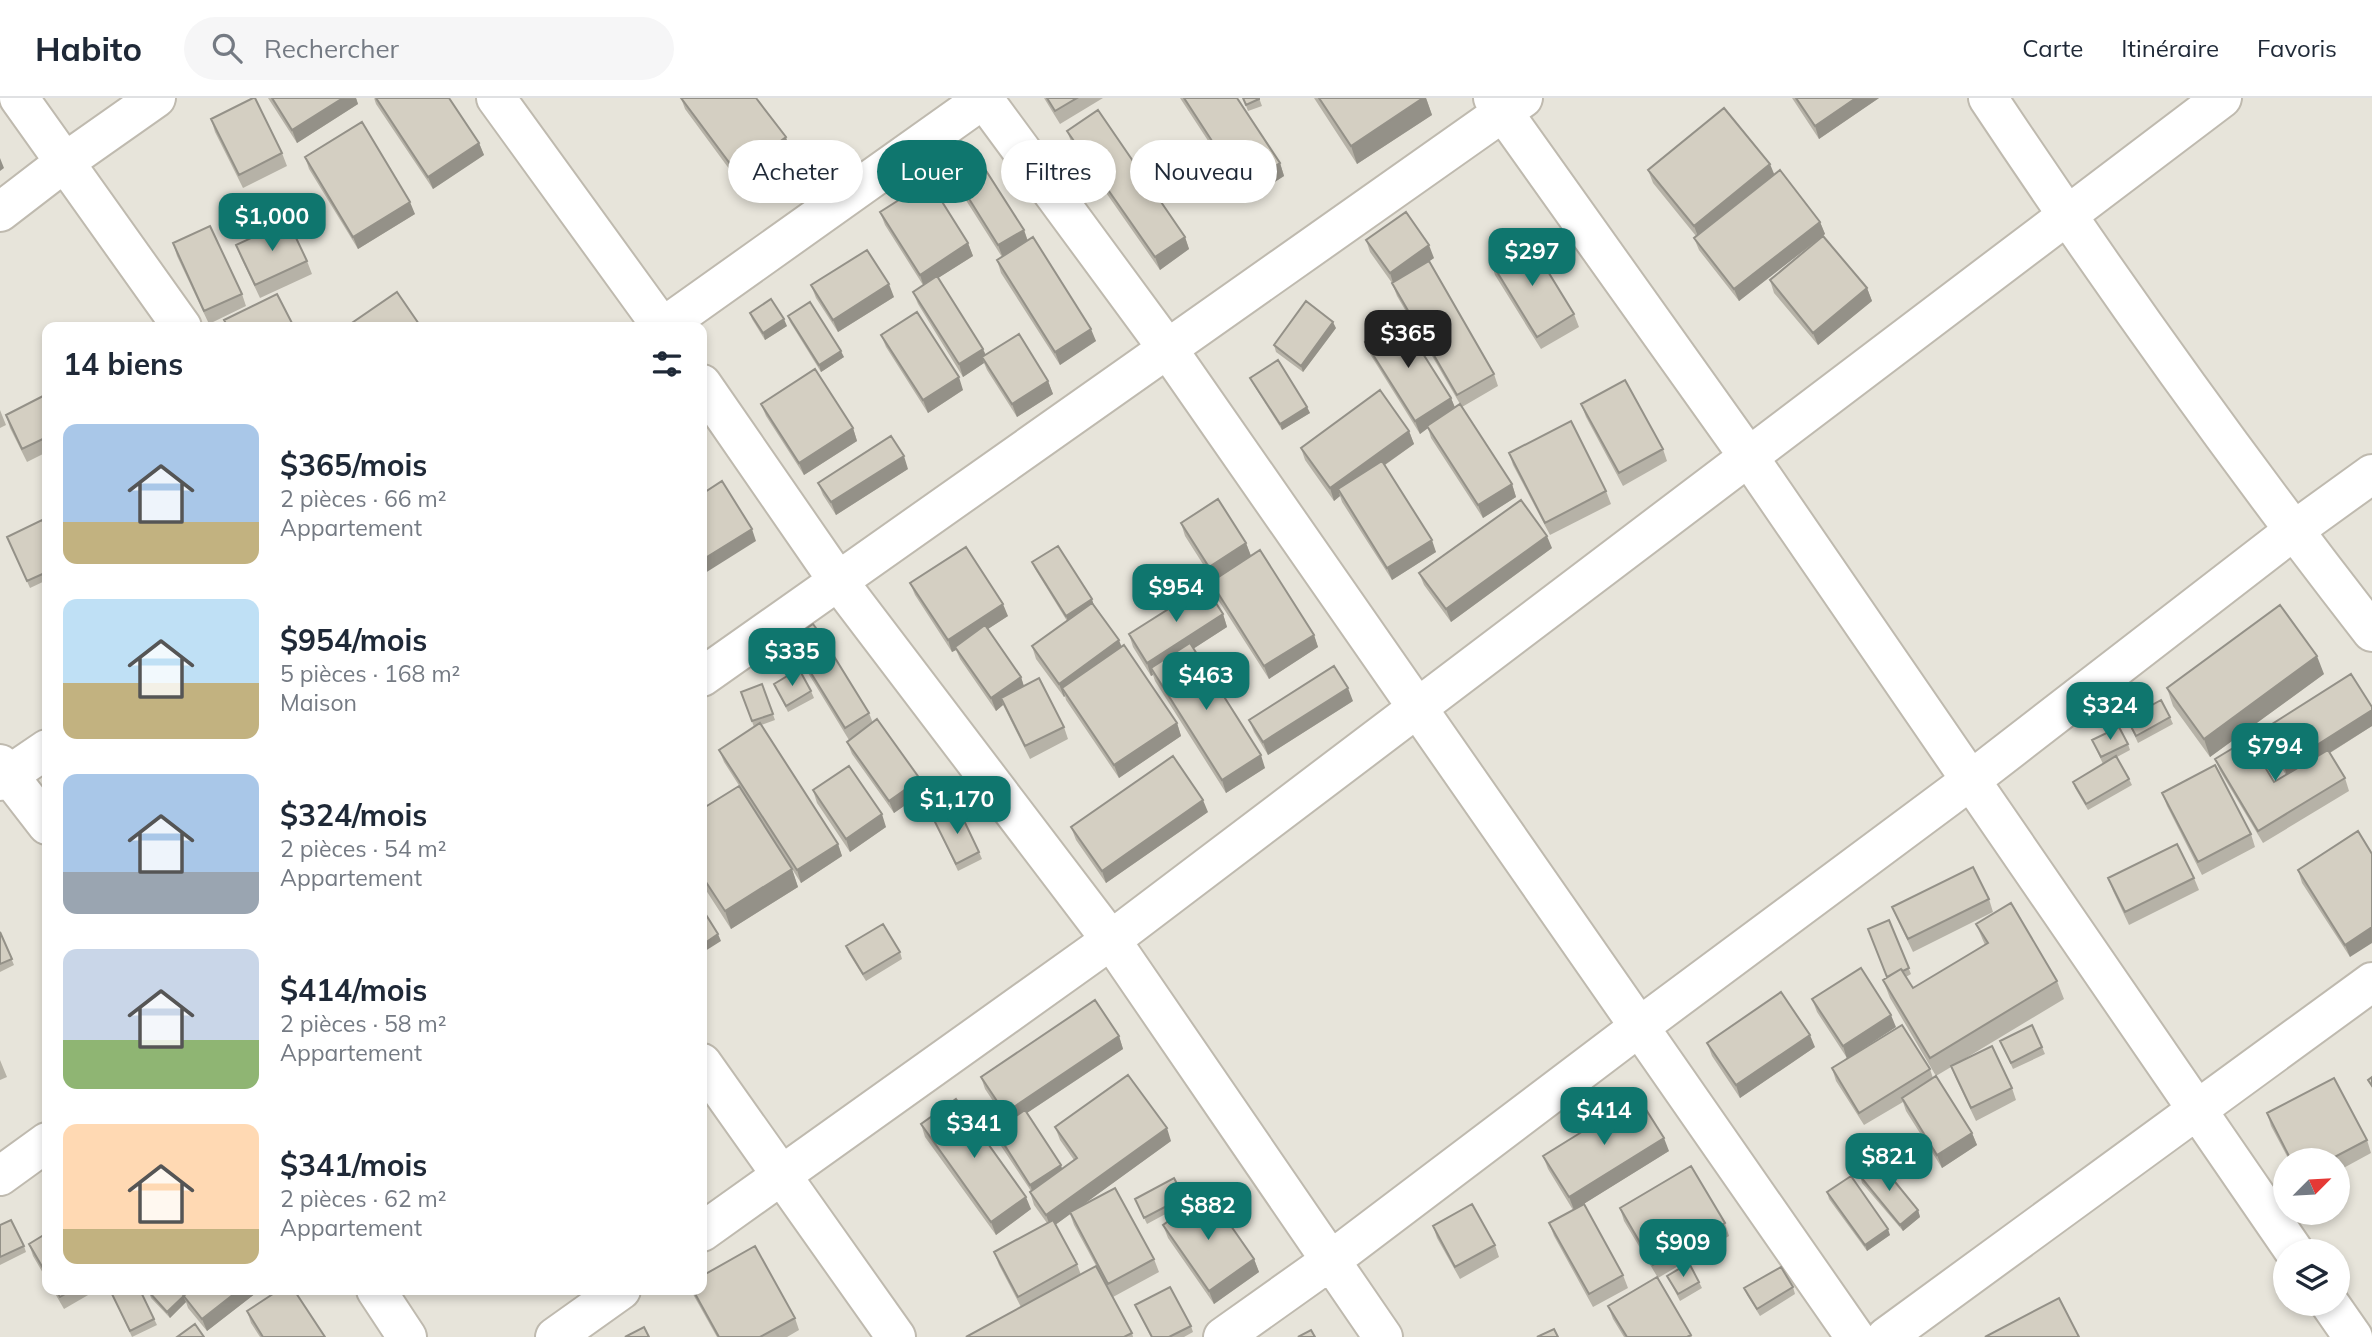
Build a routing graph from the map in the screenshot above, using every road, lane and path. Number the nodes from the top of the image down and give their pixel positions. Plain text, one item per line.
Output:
1 (19, 98) edge
2 (156, 98) edge
3 (496, 98) edge
4 (984, 98) edge
5 (1988, 98) edge
6 (2222, 98) edge
7 (1506, 103) edge
8 (65, 162) junction
9 (0, 212) edge
10 (2066, 216) junction
11 (178, 322) edge
12 (658, 322) edge
13 (669, 322) edge
14 (1167, 348) junction
15 (707, 391) edge
16 (1748, 456) junction
17 (2372, 474) edge
18 (2293, 531) junction
19 (838, 581) junction
20 (2372, 632) edge
21 (707, 673) edge
22 (1418, 708) junction
23 (42, 752) edge
24 (3, 773) edge
25 (1971, 780) junction
26 (42, 819) edge
27 (1111, 940) junction
28 (2372, 982) edge
29 (1639, 1027) junction
30 (707, 1070) edge
31 (2197, 1110) junction
32 (42, 1146) edge
33 (0, 1176) edge
34 (781, 1176) junction
35 (707, 1228) edge
36 (2286, 1239) edge
37 (1330, 1261) junction
38 (379, 1295) edge
39 (614, 1295) edge
40 (2338, 1316) edge
41 (407, 1337) edge
42 (555, 1337) edge
43 (896, 1337) edge
44 (1223, 1337) edge
45 (1383, 1337) edge
46 (1855, 1337) edge
47 (1885, 1337) edge
48 (2353, 1337) edge

1 - 8 street
2 - 8 street
3 - 12 street
4 - 13 street
4 - 14 street
5 - 10 street
6 - 10 street
7 - 14 street
7 - 16 street
8 - 9 street
8 - 11 street
10 - 16 street
10 - 18 street
14 - 19 street
14 - 22 street
15 - 19 street
16 - 22 street
16 - 25 street
17 - 18 street
18 - 20 street
18 - 25 street
19 - 21 street
19 - 27 street
22 - 27 street
22 - 29 street
23 - 24 street
24 - 26 street
25 - 29 street
25 - 31 street
27 - 34 street
27 - 37 street
28 - 31 street
29 - 37 street
29 - 46 street
30 - 34 street
31 - 36 street
31 - 47 street
32 - 33 street
34 - 35 street
34 - 43 street
37 - 44 street
37 - 45 street
38 - 41 street
39 - 42 street
40 - 48 street

